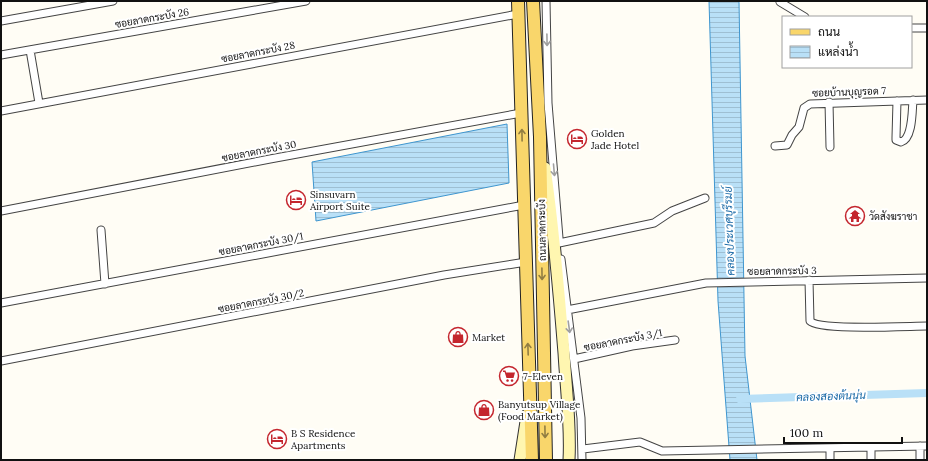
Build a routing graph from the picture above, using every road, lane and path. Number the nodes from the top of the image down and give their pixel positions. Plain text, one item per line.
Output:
1 (113, 1) edge
2 (306, 1) edge
3 (518, 1) edge
4 (533, 1) edge
5 (546, 1) edge
6 (780, 2) edge
7 (518, 14) junction
8 (803, 16) edge
9 (1, 21) edge
10 (912, 28) edge
11 (927, 28) edge
12 (30, 50) junction
13 (1, 55) edge
14 (897, 100) junction
15 (913, 100) junction
16 (927, 100) edge
17 (829, 102) junction
18 (39, 104) junction
19 (1, 111) edge
20 (521, 114) junction
21 (540, 137) junction
22 (775, 146) dead end
23 (830, 147) dead end
24 (705, 198) dead end
25 (524, 205) junction
26 (1, 211) edge
27 (102, 230) dead end
28 (559, 243) junction
29 (526, 262) junction
30 (927, 278) edge
31 (809, 280) junction
32 (105, 284) junction
33 (1, 303) edge
34 (567, 310) junction
35 (927, 326) edge
36 (675, 340) dead end
37 (574, 359) junction
38 (1, 360) edge
39 (530, 402) junction
40 (924, 446) edge
41 (871, 447) junction
42 (830, 448) junction
43 (583, 449) junction
44 (520, 460) edge
45 (532, 460) edge
46 (546, 460) edge
47 (569, 460) edge
48 (582, 460) edge
49 (830, 460) edge
50 (871, 460) edge
51 (920, 460) edge

1 - 9 street
2 - 12 street, ซอยลาดกระบัง 26
3 - 7 main road, ถนนลาดกระบัง
4 - 21 main road, ถนนลาดกระบัง
5 -> 28 street
6 - 8 street
7 - 18 street, ซอยลาดกระบัง 28
7 - 20 main road, ถนนลาดกระบัง
10 - 11 street
12 - 13 street, ซอยลาดกระบัง 26
12 - 18 street
14 - 15 street, ซอยบ้านบุญรอด 7
14 - 15 street
14 - 17 street, ซอยบ้านบุญรอด 7
15 - 16 street, ซอยบ้านบุญรอด 7
17 - 22 street, ซอยบ้านบุญรอด 7
17 - 23 street
18 - 19 street, ซอยลาดกระบัง 28
25 -> 20 main road, ถนนลาดกระบัง
20 - 26 street, ซอยลาดกระบัง 30
21 -> 46 main road, ถนนลาดกระบัง
21 - 47 main road
24 - 28 street
25 - 29 main road, ถนนลาดกระบัง
25 - 32 street, ซอยลาดกระบัง 30/1
27 - 32 street
28 - 34 street
29 - 38 street, ซอยลาดกระบัง 30/2
39 -> 29 main road, ถนนลาดกระบัง
30 - 31 street, ซอยลาดกระบัง 3
31 - 34 street, ซอยลาดกระบัง 3
31 - 35 street
32 - 33 street, ซอยลาดกระบัง 30/1
34 -> 37 street
36 - 37 street, ซอยลาดกระบัง 3/1
37 - 43 street
39 - 44 main road
39 - 45 main road, ถนนลาดกระบัง
40 - 41 street
40 - 51 street
41 - 42 street
41 - 50 street
42 - 43 street
42 - 49 street
43 - 48 street

